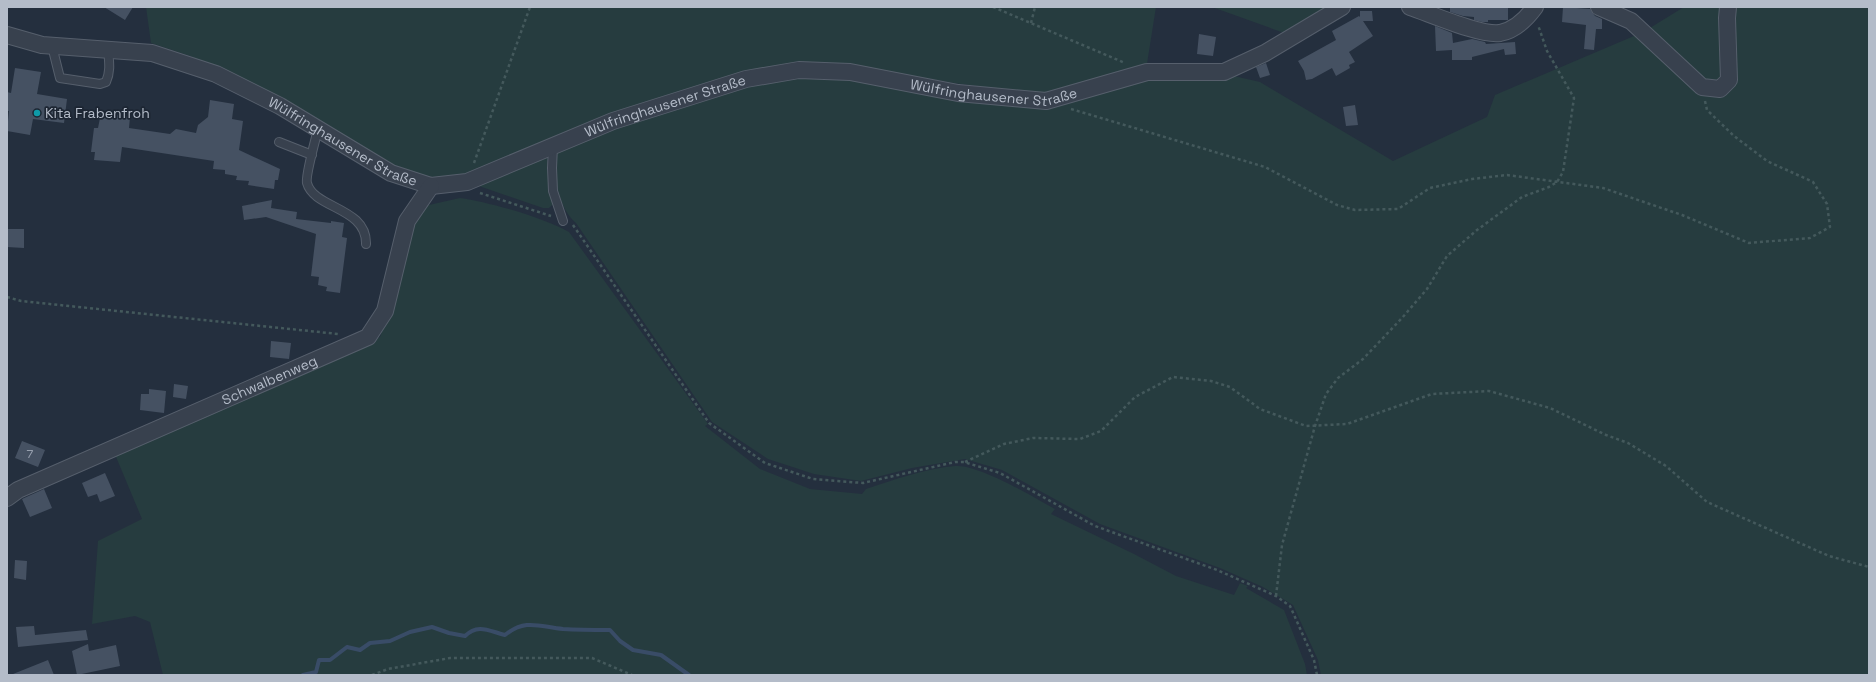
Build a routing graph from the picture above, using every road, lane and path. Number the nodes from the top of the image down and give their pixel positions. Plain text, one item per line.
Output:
1 (530, 7) edge
2 (993, 7) edge
3 (1035, 7) edge
4 (1342, 7) edge
5 (1410, 7) edge
6 (1599, 7) edge
7 (1728, 7) edge
8 (1534, 9) edge
9 (1030, 23) junction
10 (7, 34) edge
11 (52, 46) junction
12 (108, 50) junction
13 (1147, 72) junction
14 (1702, 87) junction
15 (1069, 108) dead end
16 (318, 129) junction
17 (279, 142) dead end
18 (553, 146) junction
19 (312, 155) junction
20 (1557, 182) junction
21 (431, 186) junction
22 (471, 187) junction
23 (563, 221) junction
24 (366, 244) dead end
25 (7, 297) edge
26 (345, 334) dead end
27 (1315, 426) junction
28 (964, 462) junction
29 (11, 492) edge
30 (1869, 567) edge
31 (1276, 596) junction
32 (372, 675) edge
33 (632, 675) edge
34 (1317, 675) edge

1 - 22 path
2 - 9 path
3 - 9 path
4 - 13 street, Wülfringhausener Straße
5 - 8 street
6 - 14 street
7 - 14 street
8 - 20 path
9 - 13 path
10 - 11 street, Wülfringhausener Straße
11 - 12 street, Wülfringhausener Straße
11 - 12 lane
12 - 16 street, Wülfringhausener Straße
13 - 18 street, Wülfringhausener Straße
14 - 20 path
15 - 20 path
16 - 19 lane
16 - 21 street, Wülfringhausener Straße
17 - 19 lane
18 - 22 street, Wülfringhausener Straße
18 - 23 lane
19 - 24 lane
20 - 27 path
21 - 22 street, Wülfringhausener Straße
21 - 29 street, Schwalbenweg
22 - 23 path
23 - 28 path
25 - 26 path
27 - 28 path
27 - 30 path
27 - 31 path
28 - 31 path
31 - 34 path
32 - 33 path

